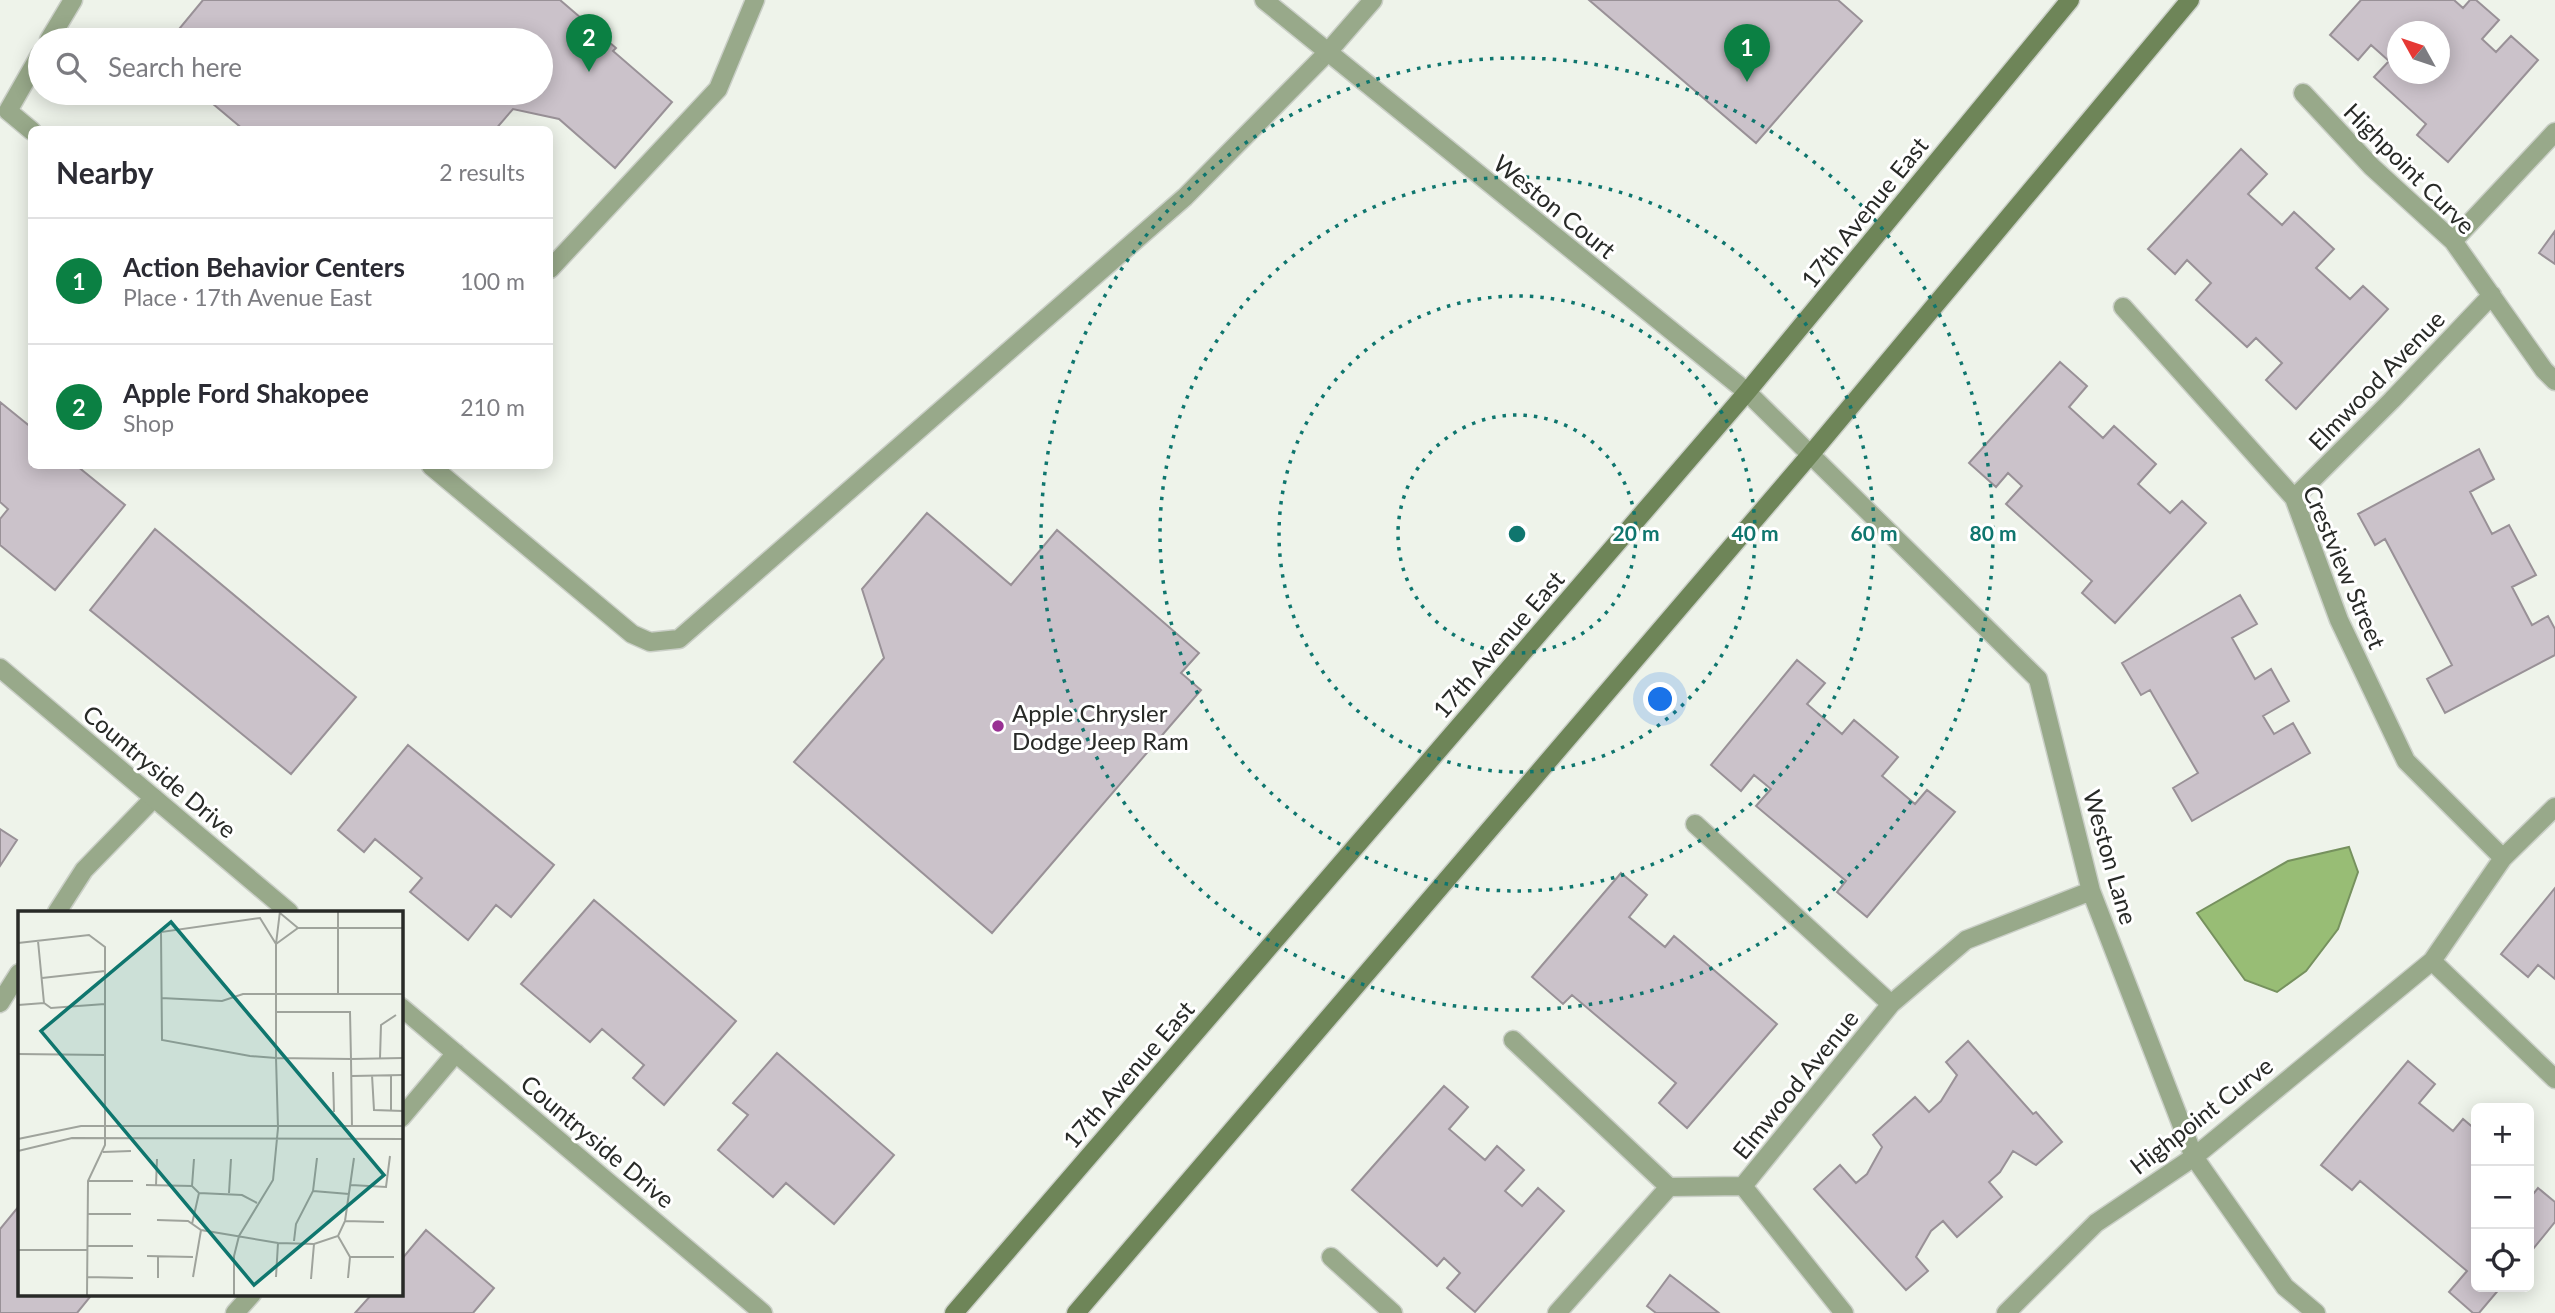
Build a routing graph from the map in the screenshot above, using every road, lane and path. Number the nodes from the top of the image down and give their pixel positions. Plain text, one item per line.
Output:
1 (73, 0) edge
2 (755, 0) edge
3 (1264, 0) edge
4 (1373, 0) edge
5 (2070, 0) edge
6 (2190, 0) edge
7 (56, 28) edge
8 (1327, 53) junction
9 (28, 76) edge
10 (2303, 93) dead end
11 (28, 128) edge
12 (2555, 132) edge
13 (2453, 241) junction
14 (553, 266) edge
15 (2491, 295) junction
16 (2123, 307) dead end
17 (2555, 381) edge
18 (1747, 392) junction
19 (1810, 455) junction
20 (435, 469) edge
21 (2294, 498) junction
22 (0, 668) edge
23 (154, 798) junction
24 (2555, 807) edge
25 (1695, 824) dead end
26 (2503, 858) junction
27 (2091, 891) junction
28 (58, 911) edge
29 (288, 911) edge
30 (2432, 961) junction
31 (18, 975) edge
32 (0, 1003) edge
33 (1891, 1004) junction
34 (402, 1008) edge
35 (1513, 1040) dead end
36 (456, 1053) junction
37 (2555, 1079) edge
38 (402, 1117) edge
39 (2194, 1157) junction
40 (1743, 1186) junction
41 (1669, 1187) junction
42 (1331, 1257) dead end
43 (249, 1296) edge
44 (235, 1313) edge
45 (763, 1313) edge
46 (954, 1313) edge
47 (1076, 1313) edge
48 (1393, 1313) edge
49 (1557, 1313) edge
50 (1844, 1313) edge
51 (2006, 1313) edge
52 (2316, 1313) edge

1 - 7 street
2 - 14 street
3 - 8 street, Weston Court
4 - 8 street
5 - 18 street, 17th Avenue East
6 - 19 street
8 - 18 street, Weston Court
8 - 20 street
9 - 11 street
10 - 13 street, Highpoint Curve
12 - 13 street
13 - 15 street, Highpoint Curve
15 - 17 street, Highpoint Curve
15 - 21 street, Elmwood Avenue
16 - 21 street, Crestview Street
18 - 19 street, Weston Court
18 - 46 street, 17th Avenue East
19 - 27 street, Weston Lane
19 - 47 street
21 - 26 street, Crestview Street
22 - 23 street, Countryside Drive
23 - 28 street
23 - 29 street, Countryside Drive
24 - 26 street, Highpoint Curve
25 - 33 street
26 - 30 street, Highpoint Curve
27 - 33 street, Elmwood Avenue
27 - 39 street, Weston Lane
30 - 37 street
30 - 39 street, Highpoint Curve
31 - 32 street
33 - 40 street, Elmwood Avenue
34 - 36 street, Countryside Drive
35 - 41 street
36 - 38 street
36 - 45 street, Countryside Drive
39 - 51 street, Highpoint Curve
39 - 52 street, Weston Lane
40 - 41 street, Elmwood Avenue
40 - 50 street
41 - 49 street
42 - 48 street
43 - 44 street

